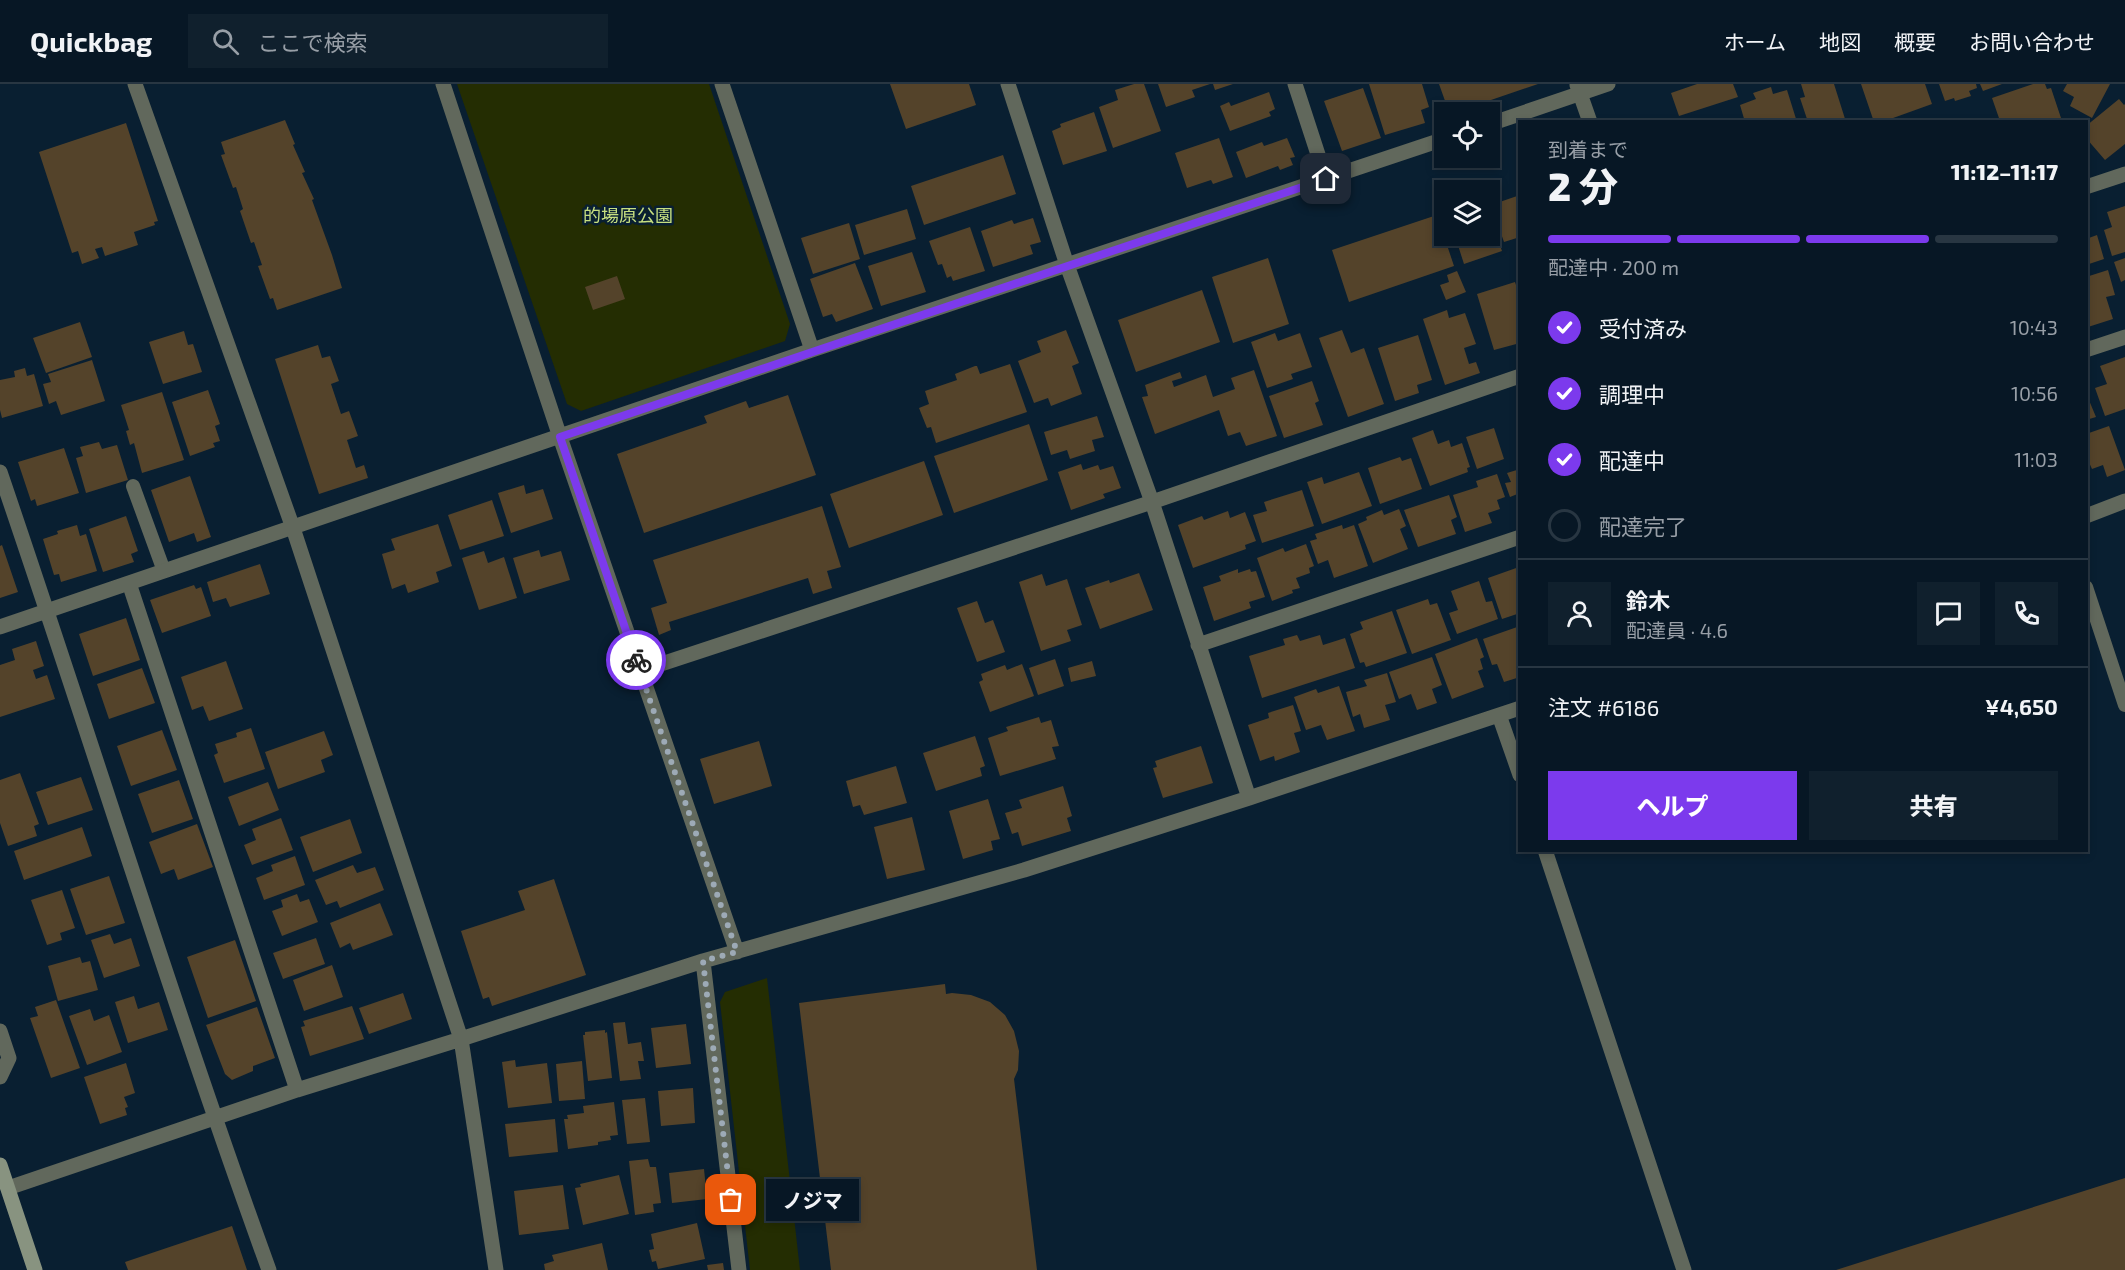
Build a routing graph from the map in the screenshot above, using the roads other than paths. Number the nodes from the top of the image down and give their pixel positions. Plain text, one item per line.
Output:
1 (135, 84) edge
2 (444, 84) edge
3 (722, 84) edge
4 (1008, 84) edge
5 (1295, 84) edge
6 (1608, 84) edge
7 (1579, 89) edge
8 (1500, 120) edge
9 (1589, 120) edge
10 (1434, 142) edge
11 (2125, 174) edge
12 (1326, 179) junction
13 (2088, 186) edge
14 (1067, 265) junction
15 (2125, 337) edge
16 (2088, 349) edge
17 (812, 350) junction
18 (1518, 377) edge
19 (560, 437) junction
20 (0, 472) edge
21 (133, 486) dead end
22 (2125, 501) edge
23 (1152, 502) junction
24 (2088, 515) edge
25 (293, 528) junction
26 (1518, 538) edge
27 (164, 571) junction
28 (129, 583) junction
29 (2088, 592) edge
30 (47, 610) junction
31 (0, 627) edge
32 (1198, 645) junction
33 (2119, 664) edge
34 (640, 671) junction
35 (2125, 705) edge
36 (1518, 709) edge
37 (1499, 715) junction
38 (1518, 769) edge
39 (1249, 798) junction
40 (1546, 852) edge
41 (737, 952) junction
42 (703, 961) junction
43 (0, 1031) edge
44 (461, 1040) junction
45 (0, 1077) edge
46 (297, 1090) junction
47 (214, 1118) junction
48 (0, 1165) edge
49 (4, 1189) edge
50 (35, 1270) edge
51 (269, 1270) edge
52 (496, 1270) edge
53 (739, 1270) edge
54 (1684, 1270) edge

1 - 25 street
2 - 19 street
3 - 17 street
4 - 14 street
5 - 12 street
6 - 7 street
7 - 8 street
7 - 9 street
10 - 12 street
11 - 13 street
12 - 14 street
14 - 17 street
14 - 23 street
15 - 16 street
17 - 19 street
18 - 23 street
19 - 25 street
19 - 34 street
20 - 30 street
21 - 27 lane
22 - 24 street
23 - 32 street
23 - 34 street
25 - 27 street
25 - 44 street
26 - 32 street
27 - 28 street
28 - 30 street
28 - 46 street
29 - 33 lane
30 - 31 street
30 - 47 street
32 - 39 street
33 - 35 lane
34 - 41 street
36 - 37 street
37 - 38 street
37 - 39 street
39 - 41 street
40 - 54 street
41 - 42 street
42 - 44 street
42 - 53 street
43 - 45 street
44 - 46 street
44 - 52 street
46 - 47 street
47 - 49 street
47 - 51 street
48 - 49 street
49 - 50 street

